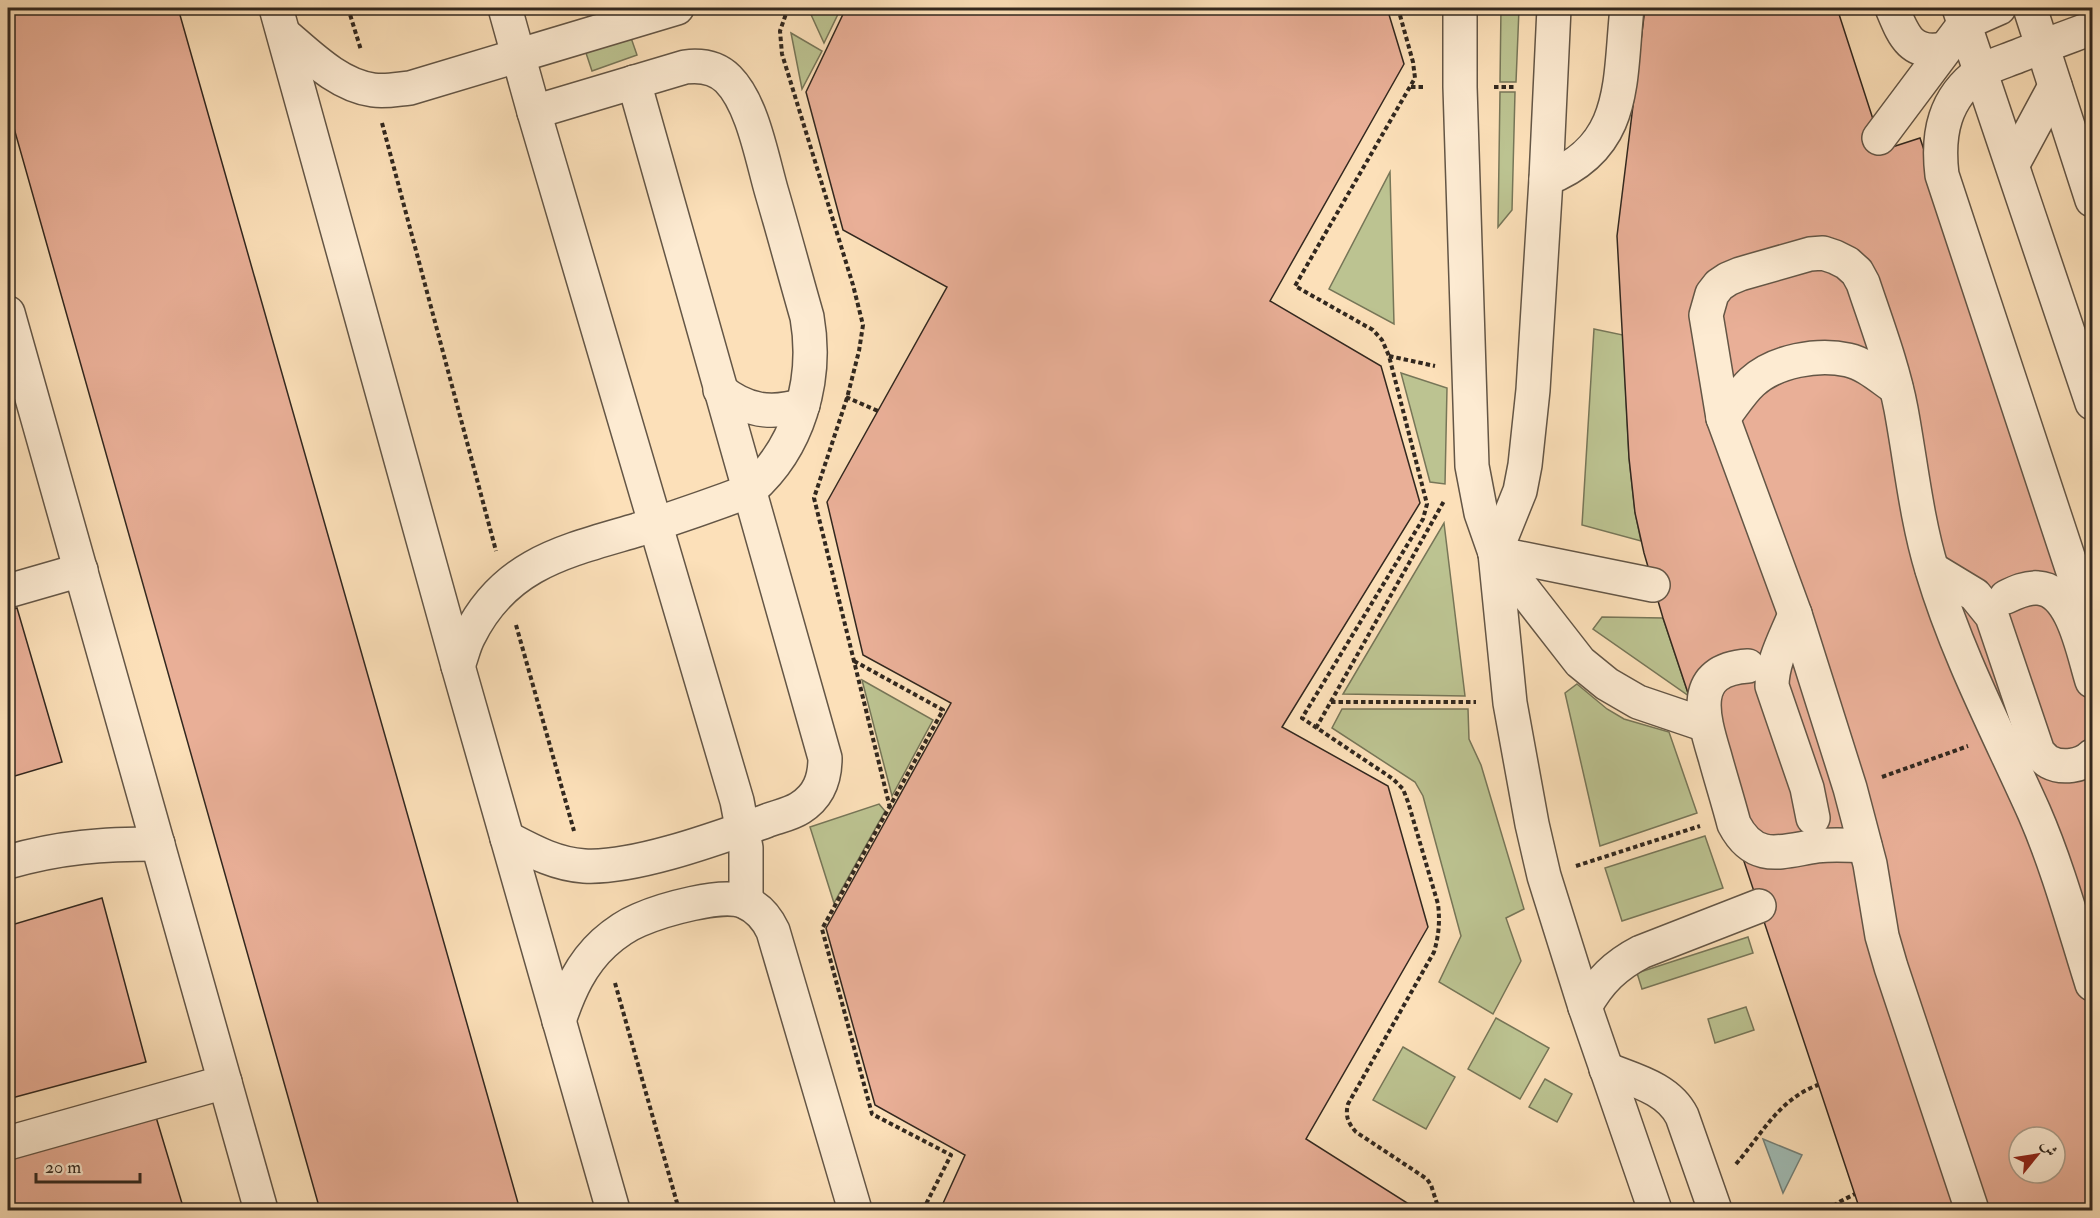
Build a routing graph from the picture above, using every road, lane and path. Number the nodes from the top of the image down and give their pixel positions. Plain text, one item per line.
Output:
1 (506, 8) edge
2 (677, 8) edge
3 (1398, 8) edge
4 (1460, 8) edge
5 (1554, 8) edge
6 (1627, 8) edge
7 (1892, 8) edge
8 (1999, 8) edge
9 (2030, 8) edge
10 (1962, 15) edge
11 (280, 21) edge
12 (2092, 28) edge
13 (2043, 46) junction
14 (1944, 49) junction
15 (518, 56) junction
16 (1981, 71) junction
17 (634, 82) junction
18 (2055, 86) junction
19 (534, 112) junction
20 (1879, 138) dead end
21 (2013, 164) junction
22 (1546, 179) junction
23 (2092, 200) edge
24 (9, 325) edge
25 (1389, 356) junction
26 (1443, 368) dead end
27 (1896, 388) junction
28 (720, 390) junction
29 (806, 393) junction
30 (2092, 404) edge
31 (878, 411) dead end
32 (1723, 418) junction
33 (749, 491) junction
34 (1445, 498) dead end
35 (656, 524) junction
36 (1496, 553) junction
37 (1932, 569) junction
38 (81, 570) junction
39 (1653, 585) dead end
40 (8, 591) edge
41 (2006, 597) dead end
42 (1795, 614) junction
43 (2092, 629) edge
44 (852, 660) dead end
45 (458, 666) junction
46 (1748, 666) dead end
47 (2092, 681) edge
48 (1330, 702) junction
49 (1510, 703) junction
50 (1697, 722) dead end
51 (1316, 728) junction
52 (1998, 735) junction
53 (2092, 756) edge
54 (1850, 788) junction
55 (1812, 818) dead end
56 (1703, 825) dead end
57 (743, 829) junction
58 (507, 838) junction
59 (158, 844) junction
60 (1865, 846) junction
61 (8, 862) edge
62 (1544, 876) junction
63 (746, 902) junction
64 (1759, 906) dead end
65 (2092, 984) edge
66 (1585, 1007) junction
67 (559, 1021) junction
68 (1606, 1069) junction
69 (225, 1082) junction
70 (1818, 1085) dead end
71 (1781, 1107) dead end
72 (8, 1143) edge
73 (1855, 1194) dead end
74 (261, 1210) edge
75 (613, 1210) edge
76 (855, 1210) edge
77 (923, 1210) edge
78 (1439, 1210) edge
79 (1655, 1210) edge
80 (1715, 1210) edge
81 (1827, 1210) edge
82 (1972, 1210) edge

1 - 15 street
2 - 15 street
3 - 25 path
4 - 36 street
5 - 22 street
6 - 22 street
7 - 14 street
8 - 10 street
9 - 13 street
10 - 14 street
10 - 16 street
11 - 15 street
11 - 45 street
12 - 13 street
13 - 16 street
13 - 18 street
14 - 20 street
15 - 19 street
16 - 21 street
16 - 43 street
17 - 19 street
17 - 28 street
17 - 29 street
18 - 21 street
18 - 23 street
19 - 35 street
21 - 30 street
22 - 36 street
24 - 38 street
25 - 26 path
25 - 51 path
27 - 32 street
27 - 32 street
27 - 37 street
28 - 29 street
28 - 33 street
29 - 31 path
29 - 33 street
32 - 42 street
33 - 35 street
33 - 57 street
34 - 48 path
35 - 45 street
35 - 57 street
36 - 39 street
36 - 49 street
36 - 50 street
37 - 52 street
37 - 53 street
38 - 40 street
38 - 59 street
41 - 47 street
42 - 54 street
42 - 55 street
44 - 77 path
45 - 58 street
46 - 60 street
48 - 49 path
48 - 51 path
49 - 62 street
51 - 78 path
52 - 54 path
52 - 65 street
54 - 60 street
56 - 62 path
57 - 58 street
57 - 63 street
58 - 67 street
59 - 61 street
59 - 69 street
60 - 82 street
62 - 66 street
63 - 67 street
63 - 76 street
64 - 66 street
66 - 68 street
67 - 75 street
68 - 79 street
68 - 80 street
69 - 72 street
69 - 74 street
70 - 71 path
73 - 81 path

